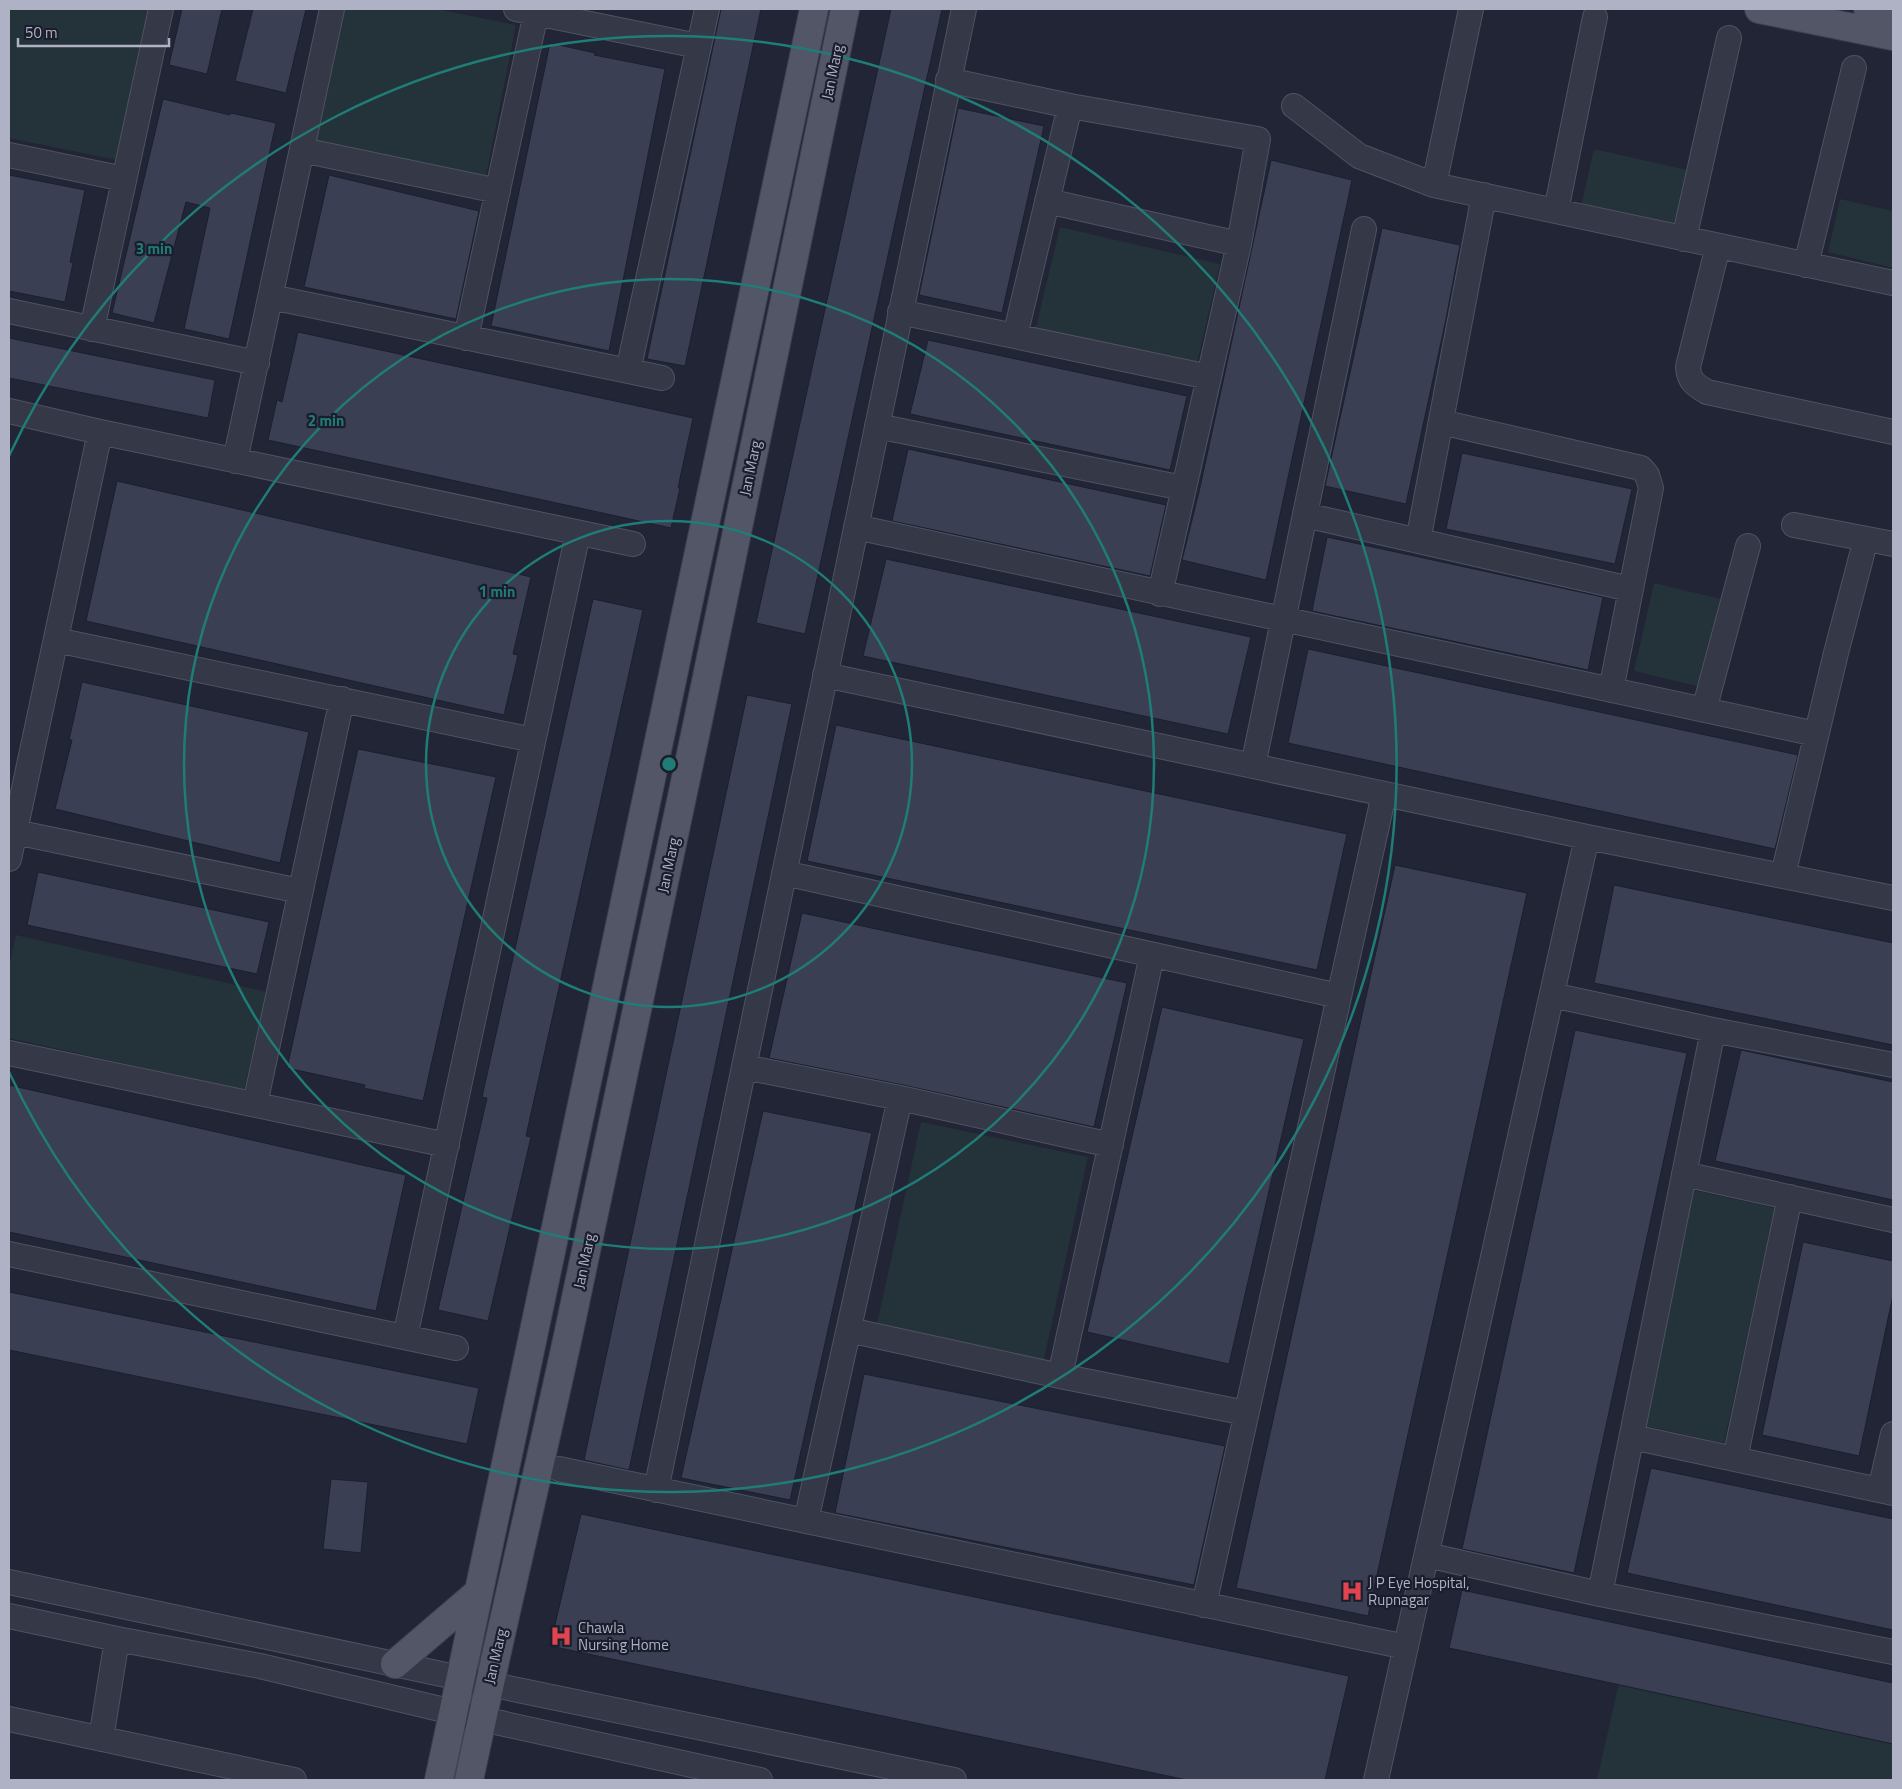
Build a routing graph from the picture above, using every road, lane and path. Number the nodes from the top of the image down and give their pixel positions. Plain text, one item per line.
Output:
1 (161, 9) edge
2 (332, 9) edge
3 (707, 9) edge
4 (814, 9) edge
5 (845, 9) edge
6 (964, 9) edge
7 (1471, 9) edge
8 (1759, 9) edge
9 (1868, 9) edge
10 (526, 11) edge
11 (1893, 14) edge
12 (1595, 17) dead end
13 (1893, 36) edge
14 (1729, 38) dead end
15 (698, 46) junction
16 (1854, 68) dead end
17 (948, 80) junction
18 (1070, 106) junction
19 (1294, 106) dead end
20 (302, 150) junction
21 (9, 155) edge
22 (124, 179) junction
23 (1434, 185) junction
24 (498, 191) junction
25 (1484, 195) junction
26 (1047, 202) junction
27 (1556, 211) junction
28 (1364, 229) dead end
29 (1684, 239) junction
30 (1239, 244) junction
31 (1718, 246) junction
32 (1806, 265) junction
33 (1893, 283) edge
34 (271, 296) junction
35 (9, 311) edge
36 (900, 312) junction
37 (92, 329) junction
38 (1015, 336) junction
39 (466, 338) junction
40 (257, 363) junction
41 (628, 372) junction
42 (1209, 377) junction
43 (662, 378) dead end
44 (9, 411) edge
45 (1441, 422) junction
46 (877, 426) junction
47 (100, 432) junction
48 (1893, 432) edge
49 (236, 461) junction
50 (1183, 488) junction
51 (1305, 515) junction
52 (1794, 525) dead end
53 (856, 527) junction
54 (578, 533) junction
55 (1418, 541) junction
56 (633, 544) dead end
57 (1893, 544) edge
58 (1748, 546) dead end
59 (1862, 554) dead end
60 (1630, 589) junction
61 (1160, 594) junction
62 (1283, 619) junction
63 (56, 640) junction
64 (825, 675) junction
65 (1611, 690) junction
66 (342, 699) junction
67 (1704, 710) junction
68 (1816, 734) junction
69 (533, 740) junction
70 (1253, 766) junction
71 (1384, 794) junction
72 (15, 832) junction
73 (1587, 837) junction
74 (9, 859) edge
75 (784, 873) junction
76 (1783, 876) junction
77 (300, 892) junction
78 (1893, 898) edge
79 (1152, 955) junction
80 (1552, 995) junction
81 (1339, 996) junction
82 (1713, 1030) junction
83 (9, 1053) edge
84 (1893, 1065) edge
85 (744, 1067) junction
86 (900, 1098) junction
87 (255, 1104) junction
88 (447, 1145) junction
89 (1111, 1145) junction
90 (1684, 1174) junction
91 (1790, 1197) junction
92 (1893, 1220) edge
93 (9, 1254) edge
94 (848, 1330) junction
95 (405, 1337) junction
96 (456, 1348) dead end
97 (1060, 1376) junction
98 (1246, 1413) junction
99 (1893, 1434) edge
100 (1632, 1437) junction
101 (1735, 1459) junction
102 (559, 1469) dead end
103 (656, 1490) junction
104 (1887, 1491) edge
105 (806, 1521) junction
106 (1427, 1555) junction
107 (9, 1582) edge
108 (478, 1592) junction
109 (1600, 1594) junction
110 (1204, 1605) junction
111 (9, 1616) edge
112 (117, 1639) junction
113 (1406, 1647) junction
114 (1893, 1652) edge
115 (395, 1664) junction
116 (460, 1678) junction
117 (489, 1684) junction
118 (454, 1712) junction
119 (9, 1719) edge
120 (482, 1719) junction
121 (101, 1740) junction
122 (693, 1773) edge
123 (294, 1780) edge
124 (439, 1780) edge
125 (470, 1780) edge
126 (760, 1780) edge
127 (954, 1780) edge
128 (1376, 1780) edge

1 - 22 street
2 - 20 street
3 - 15 street
4 - 108 main road
5 - 117 main road, Jan Marg
6 - 17 street
7 - 23 street
8 - 13 main road
9 - 11 main road
10 - 15 street
10 - 24 street
12 - 27 street
14 - 29 street
15 - 41 street
16 - 32 street
17 - 18 street
17 - 36 street
18 - 26 street
18 - 30 street
19 - 23 street
20 - 24 street
20 - 34 street
21 - 22 street
22 - 37 street
23 - 25 street
24 - 39 street
25 - 27 street
25 - 45 street
26 - 30 street
26 - 38 street
27 - 29 street
28 - 51 street
29 - 31 street
30 - 42 street
31 - 32 street
31 - 48 street
32 - 33 street
34 - 39 street
34 - 40 street
35 - 37 street
36 - 38 street
36 - 46 street
37 - 40 street
38 - 42 street
39 - 41 street
40 - 49 street
41 - 43 street
42 - 50 street
44 - 47 street
45 - 55 street
45 - 60 street
46 - 50 street
46 - 53 street
47 - 49 street
47 - 63 street
49 - 54 street
50 - 61 street
51 - 55 street
51 - 62 street
52 - 57 street
53 - 61 street
53 - 64 street
54 - 56 street
54 - 69 street
55 - 60 street
58 - 67 street
59 - 68 street
60 - 65 street
61 - 62 street
62 - 65 street
62 - 70 street
63 - 66 street
63 - 72 street
64 - 70 street
64 - 75 street
65 - 67 street
66 - 69 street
66 - 77 street
67 - 68 street
68 - 76 street
69 - 88 street
70 - 71 street
71 - 73 street
71 - 81 street
72 - 74 street
72 - 77 street
73 - 76 street
73 - 80 street
75 - 79 street
75 - 85 street
76 - 78 street
77 - 87 street
79 - 81 street
79 - 89 street
80 - 82 street
80 - 106 street
81 - 98 street
82 - 84 street
82 - 90 street
83 - 87 street
85 - 86 street
85 - 103 street
86 - 89 street
86 - 94 street
87 - 88 street
88 - 95 street
89 - 97 street
90 - 91 street
90 - 100 street
91 - 92 street
91 - 101 street
93 - 95 street
94 - 97 street
94 - 105 street
95 - 96 street
97 - 98 street
98 - 110 street
99 - 104 street
100 - 101 street
100 - 109 street
101 - 104 street
102 - 103 street
103 - 105 street
105 - 110 street
106 - 109 street
106 - 113 street
107 - 115 street
108 - 115 main road
108 - 116 main road
109 - 114 street
110 - 113 street
111 - 112 street
112 - 118 street
112 - 121 street
113 - 128 street
115 - 116 street
116 - 117 street
116 - 118 main road
117 - 120 main road, Jan Marg
117 - 127 street
118 - 120 street
118 - 124 main road
119 - 121 street
120 - 122 street
120 - 125 main road, Jan Marg
121 - 123 street
122 - 126 street

